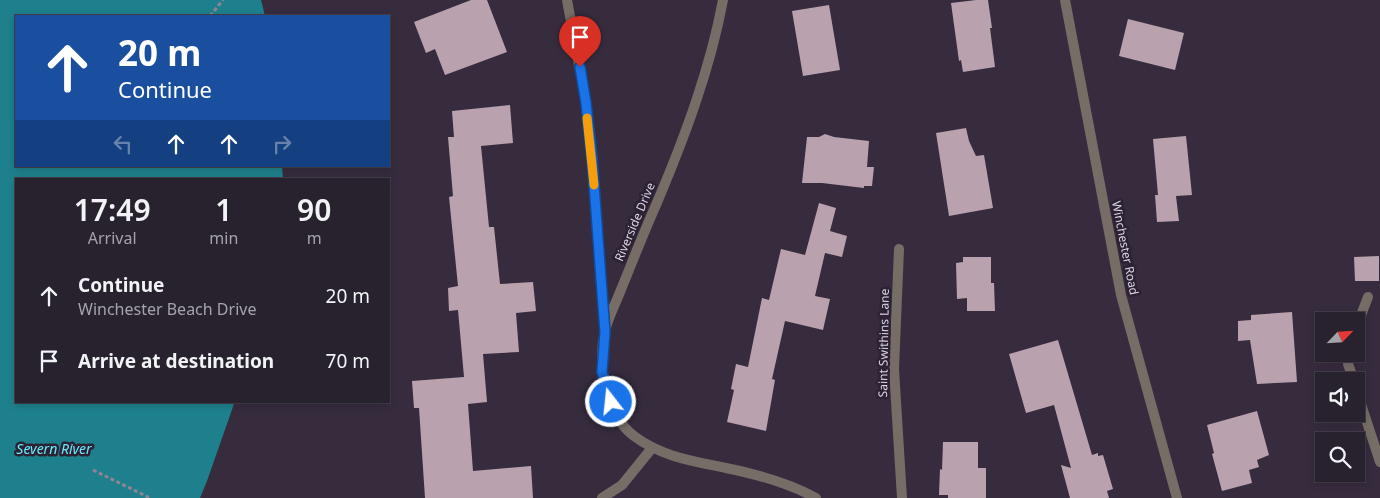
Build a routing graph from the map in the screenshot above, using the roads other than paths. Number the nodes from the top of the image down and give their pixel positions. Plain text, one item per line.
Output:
1 (567, 0) edge
2 (724, 0) edge
3 (1064, 0) edge
4 (899, 249) dead end
5 (1368, 297) dead end
6 (1362, 312) edge
7 (605, 332) junction
8 (1365, 416) edge
9 (652, 448) junction
10 (1380, 462) edge
11 (602, 498) edge
12 (816, 498) edge
13 (902, 498) edge
14 (1176, 498) edge

1 - 7 street
2 - 7 street, Riverside Drive
3 - 14 street, Winchester Road
4 - 13 street, Saint Swithins Lane
5 - 6 street
7 - 9 street, Riverside Drive
8 - 10 street
9 - 11 street
9 - 12 street, Riverside Drive

